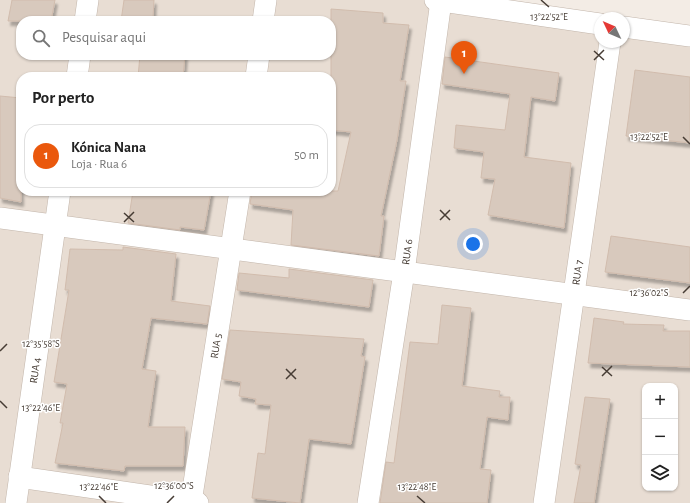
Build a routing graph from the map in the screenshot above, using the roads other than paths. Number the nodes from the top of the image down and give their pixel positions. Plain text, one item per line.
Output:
1 (88, 0) edge
2 (266, 0) edge
3 (438, 0) edge
4 (86, 16) edge
5 (264, 16) edge
6 (594, 23) edge
7 (630, 28) edge
8 (690, 36) edge
9 (609, 48) edge
10 (79, 60) edge
11 (258, 60) edge
12 (78, 72) edge
13 (256, 72) edge
14 (59, 196) edge
15 (239, 196) edge
16 (0, 218) edge
17 (56, 225) junction
18 (232, 248) junction
19 (404, 272) junction
20 (574, 294) junction
21 (690, 310) edge
22 (19, 477) junction
23 (195, 502) edge
24 (16, 503) edge
25 (368, 503) edge
26 (544, 503) edge

1 - 4 street
2 - 5 street
3 - 6 street
3 - 19 street, RUA 6
7 - 8 street
9 - 20 street, RUA 7
10 - 12 street
11 - 13 street
14 - 17 street, RUA 4
15 - 18 street, RUA 5
16 - 17 street
17 - 18 street
17 - 22 street, RUA 4
18 - 19 street
18 - 23 street, RUA 5
19 - 20 street
19 - 25 street, RUA 6
20 - 21 street
20 - 26 street, RUA 7
22 - 23 street
22 - 24 street, RUA 4

